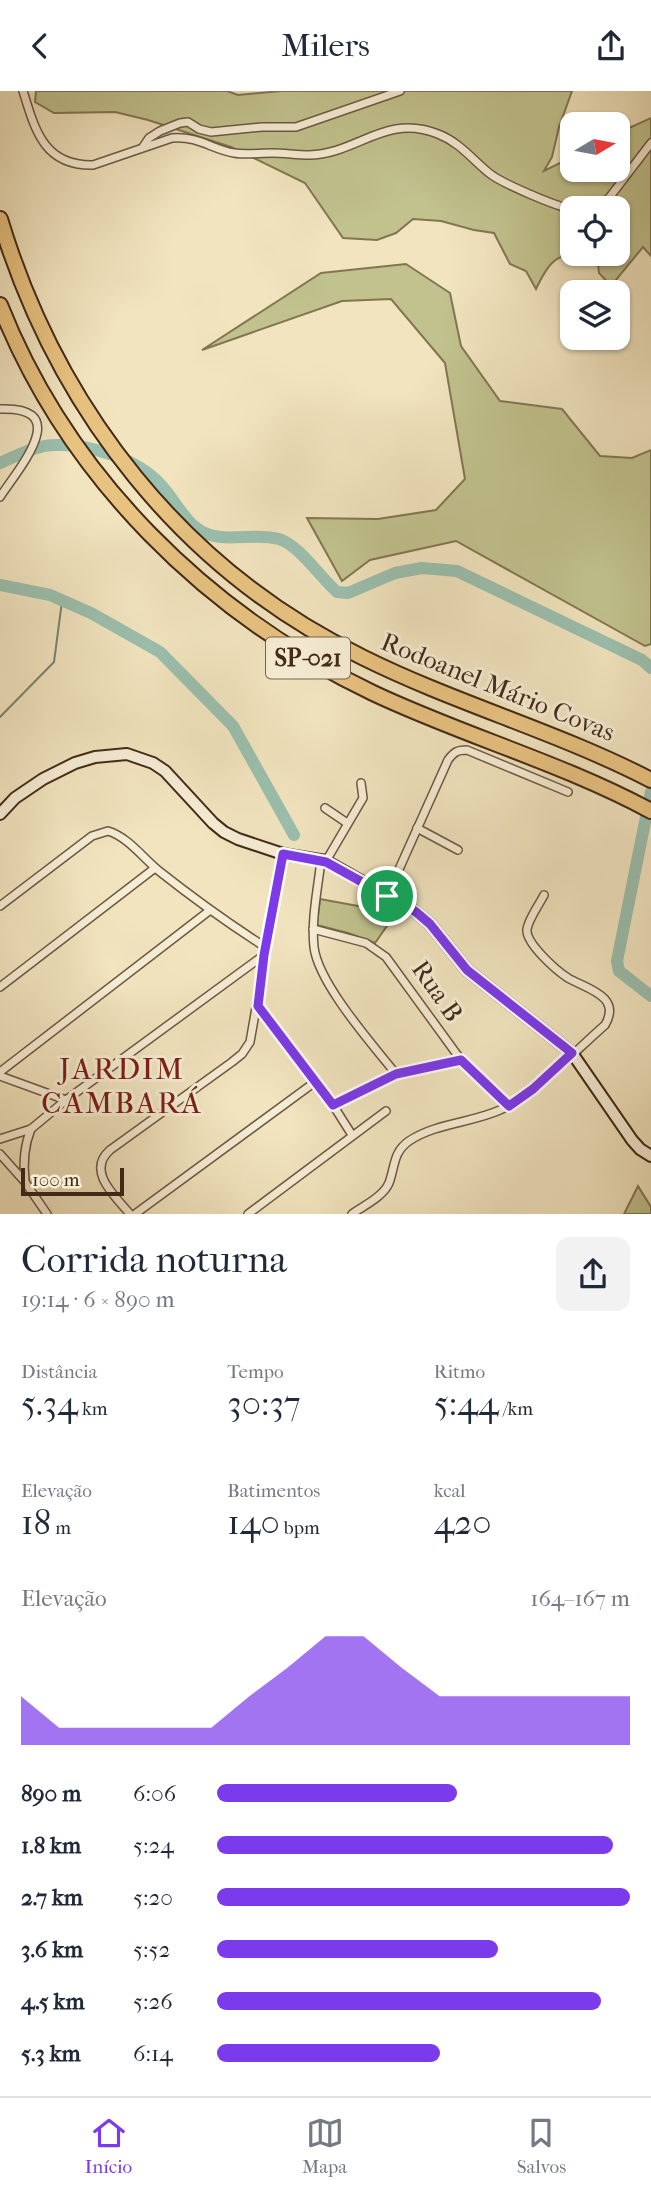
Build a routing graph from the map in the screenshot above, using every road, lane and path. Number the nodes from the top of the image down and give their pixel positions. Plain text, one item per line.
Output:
1 (23, 91) edge
2 (400, 91) edge
3 (651, 143) edge
4 (142, 148) junction
5 (611, 196) edge
6 (560, 205) edge
7 (0, 219) edge
8 (0, 305) edge
9 (0, 409) edge
10 (0, 497) edge
11 (651, 780) edge
12 (361, 783) dead end
13 (568, 792) dead end
14 (325, 808) dead end
15 (651, 811) edge
16 (0, 814) edge
17 (347, 823) junction
18 (417, 828) junction
19 (458, 850) dead end
20 (283, 854) junction
21 (324, 861) junction
22 (155, 868) junction
23 (544, 895) dead end
24 (387, 896) junction
25 (0, 906) edge
26 (209, 911) junction
27 (313, 929) junction
28 (265, 951) junction
29 (0, 987) edge
30 (258, 1006) junction
31 (572, 1053) junction
32 (461, 1060) junction
33 (0, 1074) edge
34 (396, 1074) junction
35 (315, 1083) junction
36 (66, 1100) junction
37 (333, 1105) junction
38 (509, 1106) junction
39 (386, 1111) dead end
40 (31, 1129) junction
41 (352, 1135) junction
42 (0, 1139) edge
43 (0, 1154) edge
44 (651, 1156) edge
45 (25, 1182) junction
46 (47, 1214) edge
47 (132, 1214) edge
48 (248, 1214) edge
49 (352, 1214) edge

1 - 4 street
2 - 4 street
3 - 5 street
4 - 6 street
7 - 11 highway, Rodoanel Mário Covas / SP-021
8 - 15 highway, Rodoanel Mário Covas / SP-021
9 - 10 street
12 - 17 street
13 - 18 street
14 - 17 street
16 - 20 main road
17 - 21 street
18 - 19 street
18 - 24 street
20 - 21 main road
20 - 28 street
21 - 24 main road
21 - 27 street
22 - 25 street
22 - 26 street
22 - 29 street
23 - 31 street
24 - 31 main road
26 - 28 street
26 - 33 street
27 - 32 street, Rua B
27 - 34 street
28 - 30 street
28 - 36 street
30 - 35 street
30 - 47 street
31 - 38 street
31 - 44 main road
32 - 34 street
32 - 38 street, Rua B
33 - 36 street
34 - 37 street
35 - 37 street
35 - 47 street
36 - 40 street
37 - 41 street
38 - 49 street
39 - 41 street
40 - 42 street
40 - 45 street
41 - 48 street
43 - 45 street
45 - 46 street

